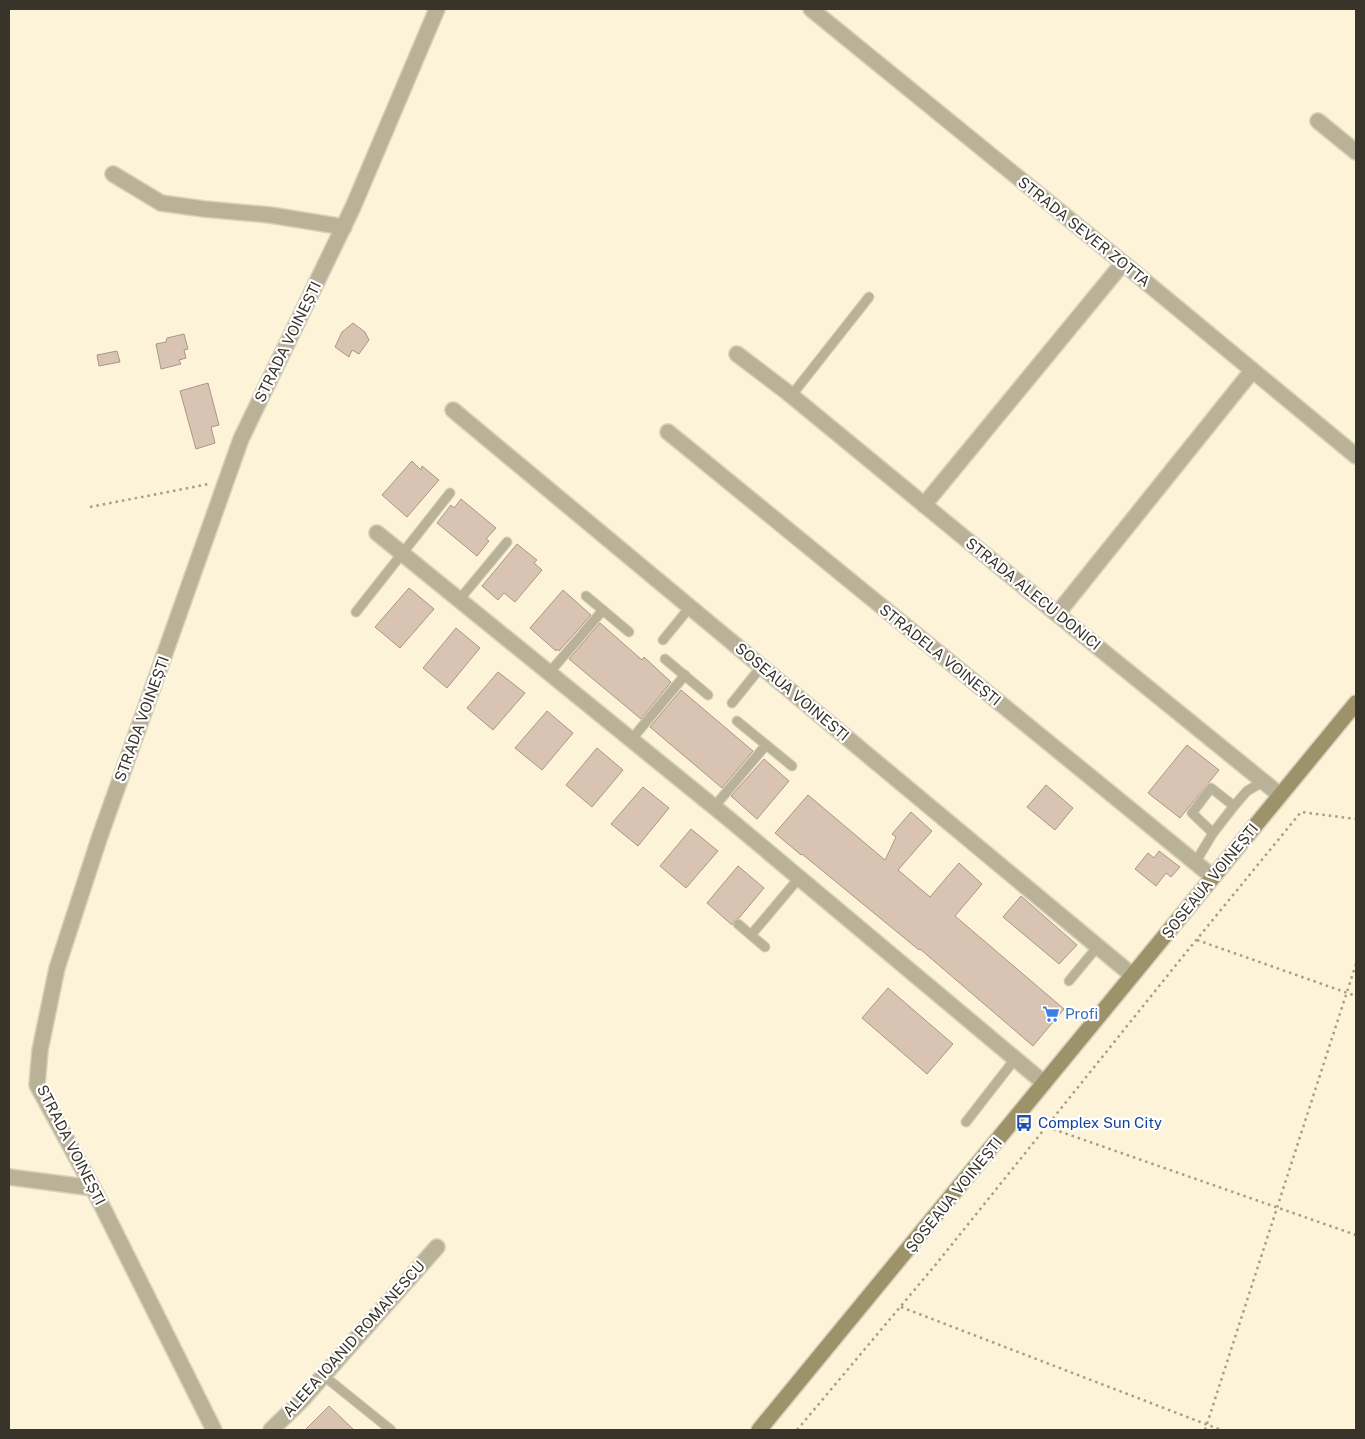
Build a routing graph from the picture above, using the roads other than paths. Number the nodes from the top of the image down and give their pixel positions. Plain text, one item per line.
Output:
1 (437, 9) edge
2 (811, 9) edge
3 (1318, 121) dead end
4 (1356, 152) edge
5 (113, 174) dead end
6 (344, 227) junction
7 (1123, 263) junction
8 (869, 297) dead end
9 (737, 354) dead end
10 (1252, 371) junction
11 (789, 394) junction
12 (453, 410) dead end
13 (668, 432) dead end
14 (1356, 456) edge
15 (450, 493) dead end
16 (924, 505) junction
17 (377, 533) dead end
18 (507, 542) dead end
19 (402, 554) junction
20 (586, 596) dead end
21 (459, 600) junction
22 (690, 608) junction
23 (602, 610) junction
24 (356, 612) dead end
25 (1057, 614) junction
26 (629, 632) dead end
27 (663, 640) dead end
28 (665, 659) dead end
29 (761, 667) junction
30 (549, 673) junction
31 (684, 675) junction
32 (708, 696) dead end
33 (732, 703) dead end
34 (1356, 703) edge
35 (737, 721) dead end
36 (631, 740) junction
37 (766, 745) junction
38 (792, 766) dead end
39 (1264, 781) junction
40 (1280, 795) junction
41 (1234, 806) junction
42 (714, 808) junction
43 (1213, 833) junction
44 (1196, 863) junction
45 (799, 878) junction
46 (1213, 878) junction
47 (738, 924) dead end
48 (751, 935) junction
49 (1098, 946) junction
50 (764, 947) dead end
51 (1132, 975) junction
52 (1068, 981) dead end
53 (1015, 1059) junction
54 (1044, 1083) junction
55 (966, 1122) dead end
56 (9, 1177) edge
57 (93, 1188) junction
58 (437, 1247) dead end
59 (324, 1376) junction
60 (214, 1430) edge
61 (270, 1430) edge
62 (391, 1430) edge
63 (759, 1430) edge

1 - 6 street, STRADA VOINEȘTI
2 - 7 street, STRADA SEVER ZOTTA
3 - 4 street
5 - 6 street
6 - 57 street, STRADA VOINEȘTI
7 - 10 street, STRADA SEVER ZOTTA
7 - 16 street
8 - 11 lane
9 - 11 street, STRADA ALECU DONICI
10 - 14 street, STRADA SEVER ZOTTA
10 - 25 street
11 - 16 street, STRADA ALECU DONICI
12 - 22 street, SOSEAUA VOINESTI
13 - 44 street, STRADELA VOINEȘTI
15 - 19 lane
16 - 25 street, STRADA ALECU DONICI
17 - 19 street
18 - 21 lane
19 - 21 street
19 - 24 lane
20 - 23 lane
21 - 30 street
22 - 27 lane
22 - 29 street, SOSEAUA VOINESTI
23 - 26 lane
23 - 30 lane
25 - 39 street, STRADA ALECU DONICI
28 - 31 lane
29 - 33 lane
29 - 49 street, SOSEAUA VOINESTI
30 - 36 street
31 - 32 lane
31 - 36 lane
34 - 40 main road, ȘOSEAUA VOINEȘTI
35 - 37 lane
36 - 42 street
37 - 38 lane
37 - 42 lane
39 - 40 street, STRADA ALECU DONICI
39 - 41 lane
40 - 46 main road, ȘOSEAUA VOINEȘTI
41 - 43 lane
41 - 43 lane
42 - 45 street
43 - 44 lane
44 - 46 street, STRADELA VOINEȘTI
45 - 48 lane
45 - 53 street
46 - 51 main road, ȘOSEAUA VOINEȘTI
47 - 48 lane
48 - 50 lane
49 - 51 street, SOSEAUA VOINESTI
49 - 52 lane
51 - 54 main road, ȘOSEAUA VOINEȘTI
53 - 54 street
53 - 55 lane
54 - 63 main road, ȘOSEAUA VOINEȘTI
56 - 57 street
57 - 60 street, STRADA VOINEȘTI
58 - 59 street, ALEEA IOANID ROMANESCU
59 - 61 street, ALEEA IOANID ROMANESCU
59 - 62 lane

